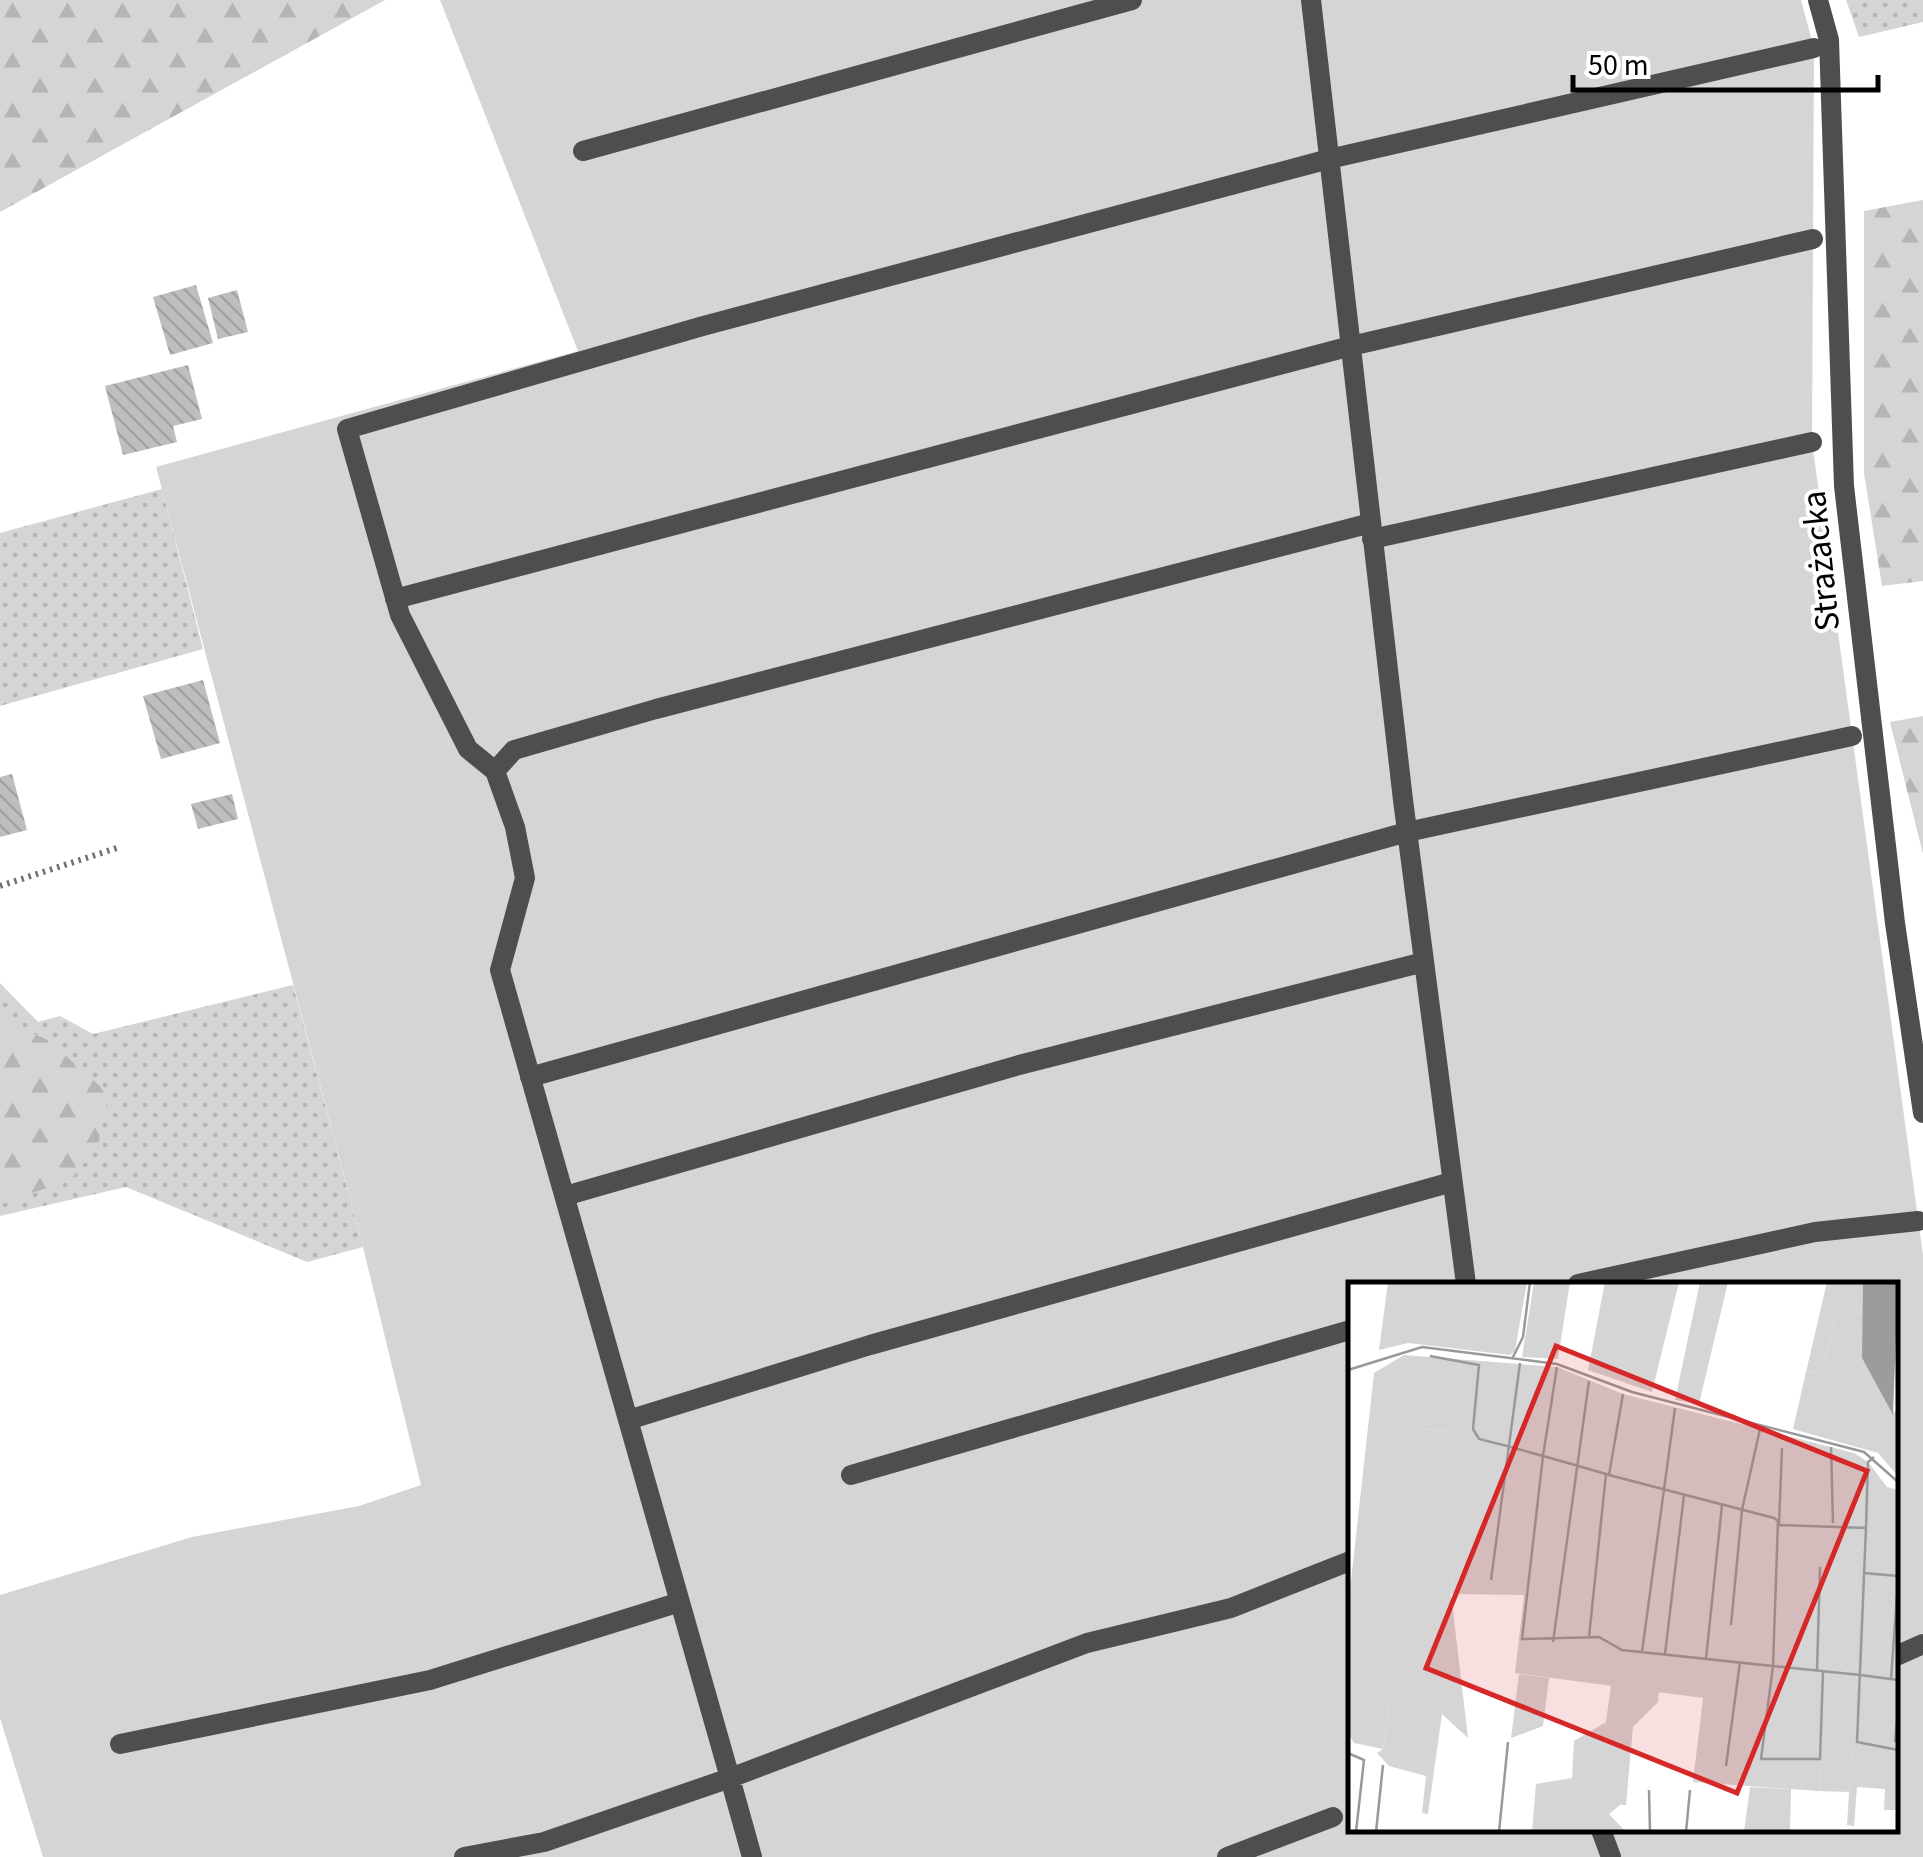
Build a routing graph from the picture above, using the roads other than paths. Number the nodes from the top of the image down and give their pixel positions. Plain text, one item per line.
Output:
1 (1132, 0) edge
2 (1311, 0) edge
3 (1818, 0) edge
4 (1814, 48) dead end
5 (584, 151) dead end
6 (1330, 159) junction
7 (1813, 239) dead end
8 (1351, 346) junction
9 (1812, 442) dead end
10 (1372, 530) junction
11 (395, 599) junction
12 (1852, 736) dead end
13 (495, 771) junction
14 (1407, 832) junction
15 (1424, 962) junction
16 (530, 1077) junction
17 (1923, 1113) edge
18 (1452, 1182) junction
19 (565, 1196) junction
20 (1918, 1220) dead end
21 (1466, 1282) edge
22 (1587, 1282) edge
23 (1348, 1331) edge
24 (628, 1420) junction
25 (851, 1476) dead end
26 (1348, 1562) edge
27 (680, 1602) junction
28 (1923, 1644) edge
29 (1898, 1655) edge
30 (120, 1744) dead end
31 (730, 1778) junction
32 (1333, 1817) dead end
33 (1602, 1832) edge
34 (464, 1857) edge
35 (752, 1857) edge
36 (1227, 1857) edge
37 (1611, 1857) edge

1 - 5 street
2 - 6 street
3 - 17 street, Strażacka
4 - 6 street
6 - 8 street
6 - 11 street
7 - 8 street
8 - 10 street
8 - 11 street
9 - 10 street
10 - 13 street
10 - 14 street
11 - 13 street
12 - 14 street
13 - 16 street
14 - 15 street
14 - 16 street
15 - 18 street
15 - 19 street
16 - 19 street
18 - 21 street
18 - 24 street
19 - 24 street
20 - 22 street
23 - 25 street
24 - 27 street
26 - 31 street
27 - 30 street
27 - 31 street
28 - 29 street
31 - 34 street
31 - 35 street
32 - 36 street
33 - 37 street

